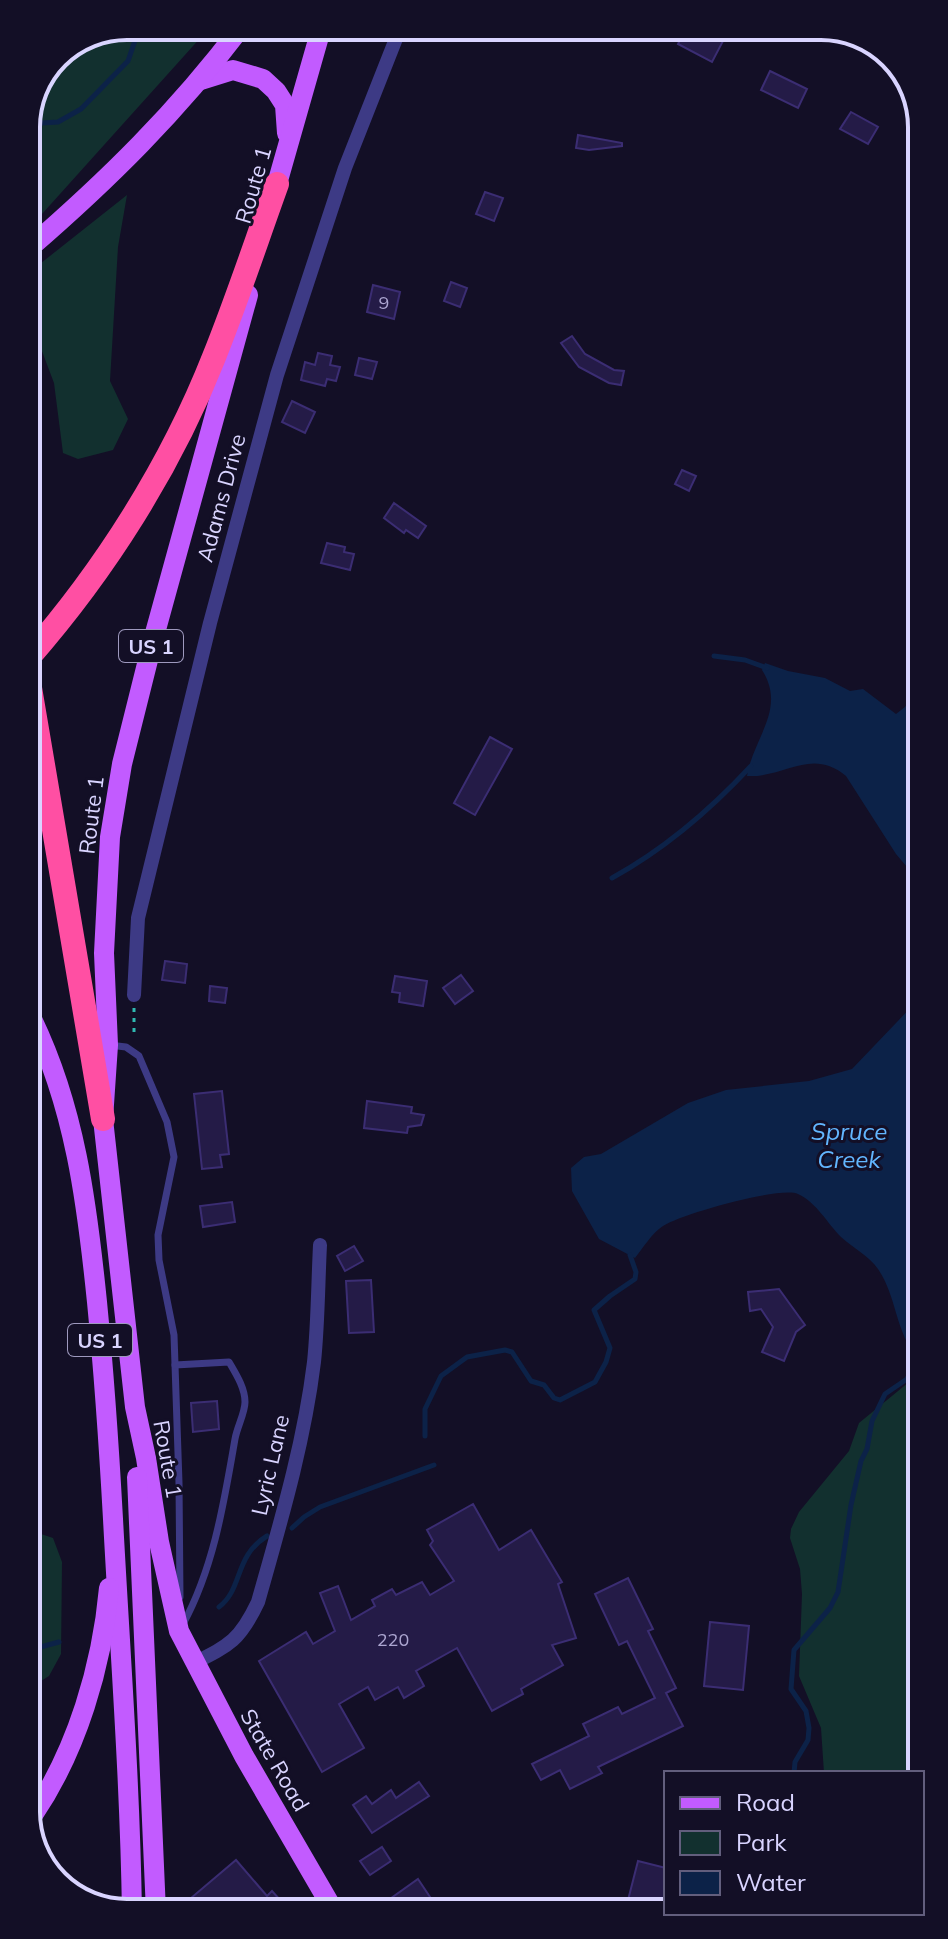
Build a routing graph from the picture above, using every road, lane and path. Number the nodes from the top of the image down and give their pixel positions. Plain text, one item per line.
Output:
1 (231, 40) edge
2 (318, 40) edge
3 (395, 40) edge
4 (201, 80) junction
5 (288, 149) junction
6 (277, 184) junction
7 (40, 239) edge
8 (40, 644) edge
9 (40, 747) edge
10 (134, 995) joint
11 (40, 1035) edge
12 (108, 1045) junction
13 (134, 1053) junction
14 (103, 1119) junction
15 (320, 1245) dead end
16 (175, 1365) junction
17 (135, 1407) junction
18 (113, 1524) junction
19 (179, 1631) junction
20 (194, 1663) junction
21 (40, 1802) edge
22 (132, 1899) edge
23 (156, 1899) edge
24 (327, 1899) edge

1 - 4 main road
2 - 5 main road, Route 1 / US 1
3 - 10 street, Adams Drive
4 - 5 main road
4 - 7 main road
5 - 6 main road, Route 1 / US 1
6 - 8 highway
6 - 12 main road, Route 1 / US 1
9 - 14 highway
10 - 13 path
11 - 18 main road, US 1
12 - 13 lane
12 - 14 main road, Route 1 / US 1
13 - 16 lane
14 - 17 main road, Route 1 / US 1
15 - 20 street, Lyric Lane
16 - 19 lane
16 - 19 lane
17 - 19 main road, Route 1 / US 1
17 - 23 main road
18 - 21 main road, US 1
18 - 22 main road
19 - 20 main road, State Road / US 1
20 - 24 main road, State Road / US 1

